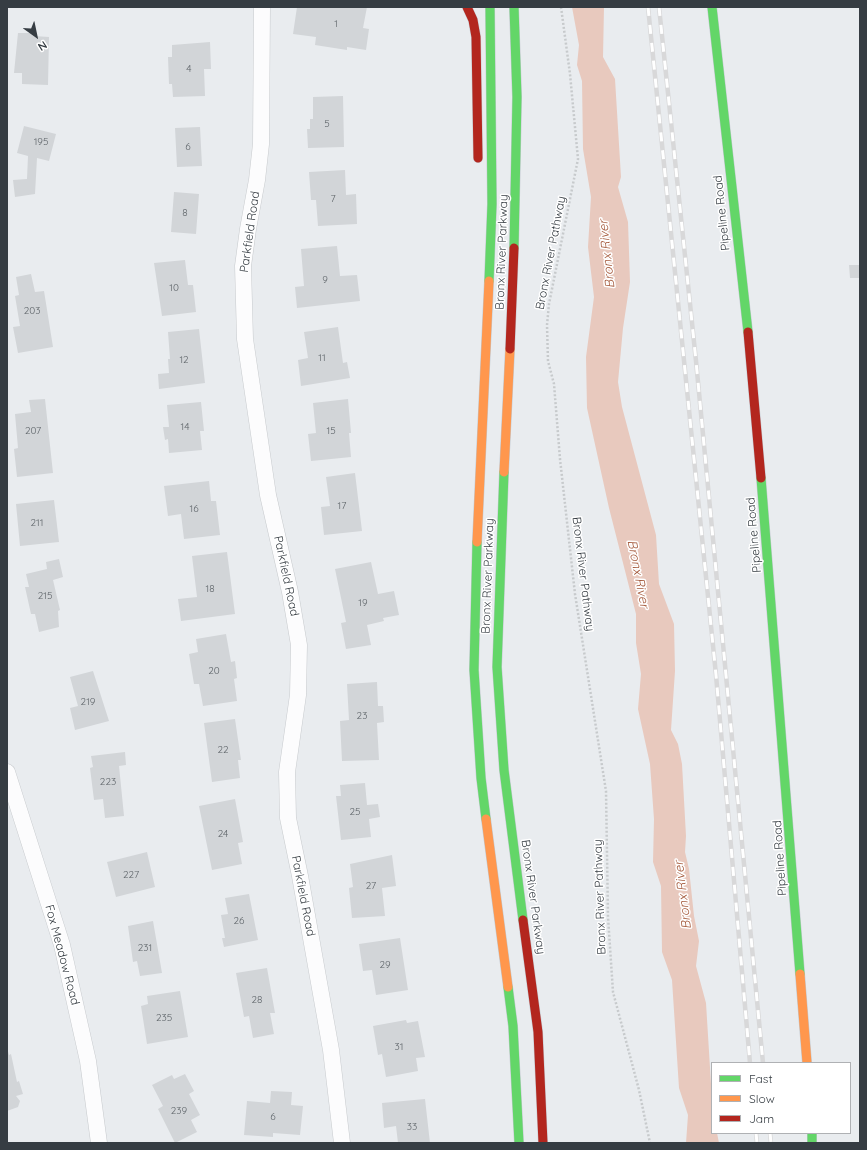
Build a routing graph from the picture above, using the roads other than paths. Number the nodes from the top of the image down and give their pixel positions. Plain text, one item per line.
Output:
1 (262, 7) edge
2 (467, 7) edge
3 (490, 7) edge
4 (514, 7) edge
5 (712, 7) edge
6 (478, 165) dead end
7 (481, 242) dead end
8 (486, 349) junction
9 (7, 772) edge
10 (807, 1062) edge
11 (99, 1143) edge
12 (342, 1143) edge
13 (519, 1143) edge
14 (543, 1143) edge

1 - 12 street, Parkfield Road
2 - 6 main road
3 - 8 main road, Bronx River Parkway
4 - 14 main road, Bronx River Parkway
5 - 10 main road, Pipeline Road
7 - 8 main road
8 - 13 main road, Bronx River Parkway
9 - 11 street, Fox Meadow Road

